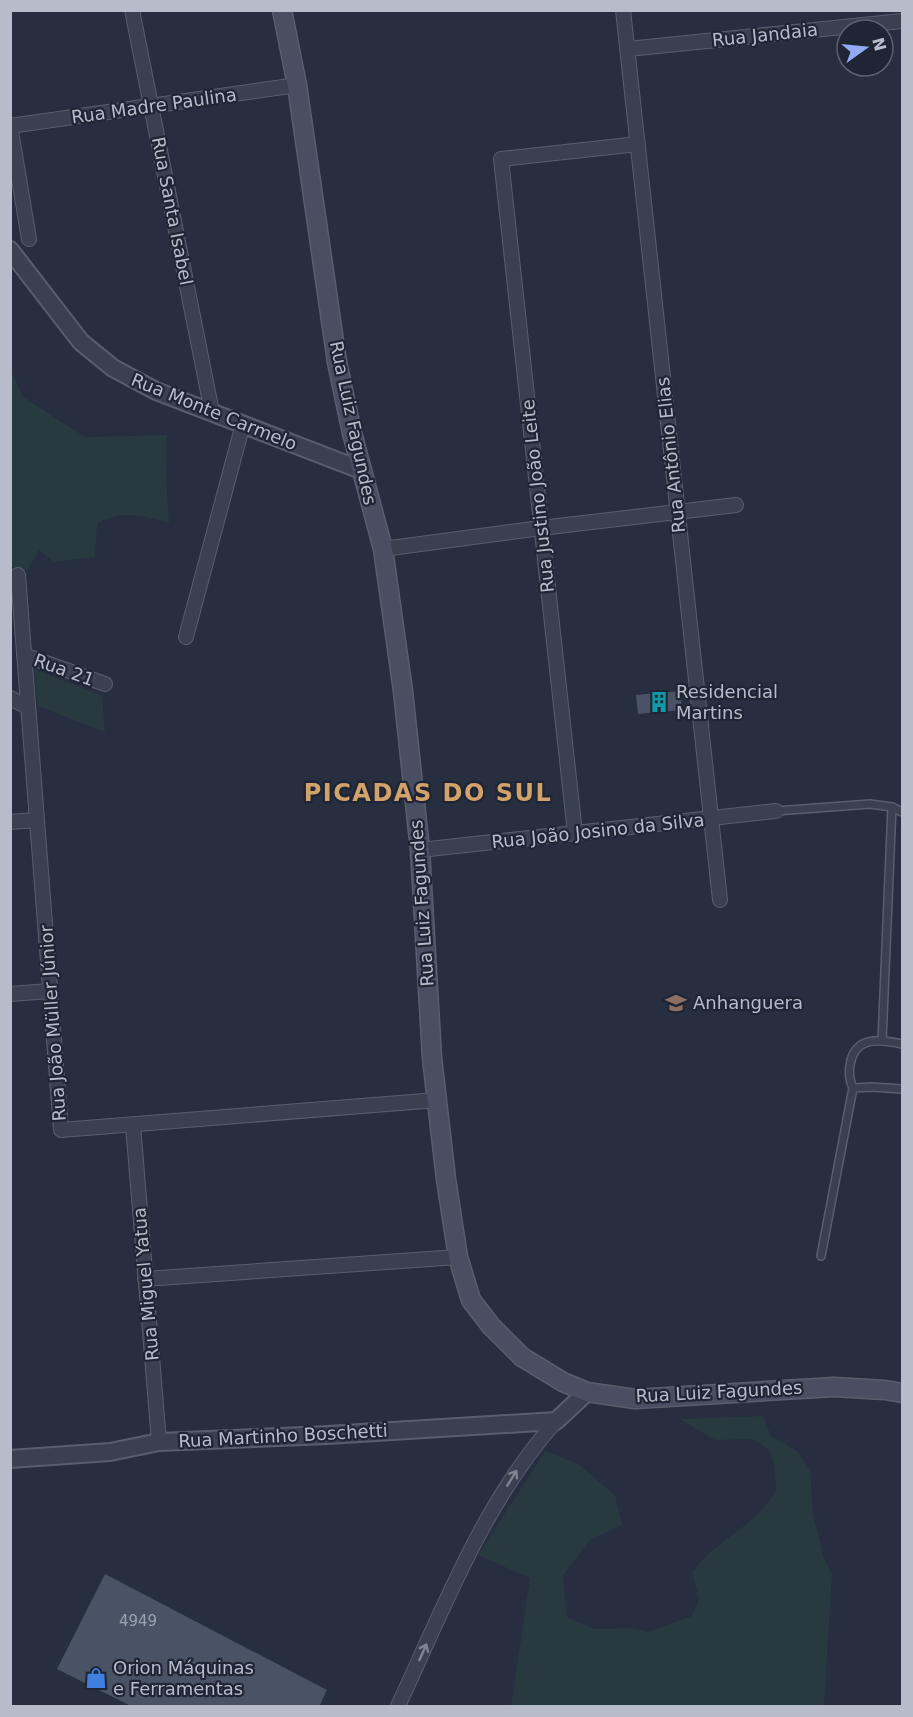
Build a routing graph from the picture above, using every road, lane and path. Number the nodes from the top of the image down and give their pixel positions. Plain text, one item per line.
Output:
1 (132, 10) edge
2 (282, 10) edge
3 (623, 10) edge
4 (903, 21) edge
5 (628, 49) junction
6 (297, 85) junction
7 (151, 107) junction
8 (11, 126) edge
9 (638, 144) junction
10 (29, 239) dead end
11 (10, 250) edge
12 (212, 412) junction
13 (243, 424) junction
14 (362, 470) junction
15 (736, 505) dead end
16 (678, 512) junction
17 (541, 528) junction
18 (383, 549) junction
19 (18, 575) dead end
20 (186, 637) dead end
21 (24, 655) junction
22 (105, 684) dead end
23 (10, 698) edge
24 (28, 707) junction
25 (892, 807) junction
26 (776, 811) joint
27 (903, 812) edge
28 (711, 818) junction
29 (37, 820) junction
30 (10, 822) edge
31 (574, 833) junction
32 (420, 850) junction
33 (720, 900) dead end
34 (50, 991) junction
35 (10, 994) edge
36 (882, 1041) junction
37 (903, 1044) edge
38 (853, 1088) junction
39 (903, 1089) edge
40 (437, 1100) junction
41 (133, 1125) junction
42 (821, 1256) dead end
43 (458, 1257) junction
44 (145, 1279) junction
45 (587, 1392) junction
46 (903, 1394) edge
47 (556, 1421) junction
48 (159, 1442) junction
49 (10, 1459) edge
50 (398, 1707) edge

1 - 7 street, Rua Santa Isabel
2 - 6 main road, Rua Luiz Fagundes
3 - 5 street, Rua Antônio Elias
4 - 5 street, Rua Jandaia
5 - 9 street, Rua Antônio Elias
6 - 7 street, Rua Madre Paulina
6 - 14 main road, Rua Luiz Fagundes
7 - 8 street, Rua Madre Paulina
7 - 12 street, Rua Santa Isabel
8 - 10 street
9 - 16 street, Rua Antônio Elias
9 - 17 street, Rua Justino João Leite
11 - 12 street, Rua Monte Carmelo
12 - 13 street, Rua Monte Carmelo
13 - 14 street, Rua Monte Carmelo
13 - 20 street
14 - 18 main road, Rua Luiz Fagundes
15 - 16 street
16 - 17 street
16 - 28 street, Rua Antônio Elias
17 - 18 street
17 - 31 street, Rua Justino João Leite
18 - 32 main road, Rua Luiz Fagundes
19 - 21 street, Rua João Müller Júnior
21 - 22 street, Rua 21
21 - 24 street, Rua João Müller Júnior
23 - 24 street
24 - 29 street, Rua João Müller Júnior
25 - 26 lane
25 - 27 lane
25 - 36 lane
26 - 28 street, Rua João Josino da Silva
28 - 31 street, Rua João Josino da Silva
28 - 33 street, Rua Antônio Elias
29 - 30 street
29 - 34 street, Rua João Müller Júnior
31 - 32 street, Rua João Josino da Silva
32 - 40 main road, Rua Luiz Fagundes
34 - 35 street
34 - 41 street, Rua João Müller Júnior
36 - 37 lane
36 - 38 lane
38 - 39 lane
38 - 42 lane
40 - 41 street, Rua João Müller Júnior
40 - 43 main road, Rua Luiz Fagundes
41 - 44 street, Rua Miguel Yatua
43 - 44 street
43 - 45 main road, Rua Luiz Fagundes
44 - 48 street, Rua Miguel Yatua
45 - 46 main road, Rua Luiz Fagundes
45 - 47 street
47 - 48 street, Rua Martinho Boschetti
50 -> 47 street
48 - 49 street, Rua Martinho Boschetti

